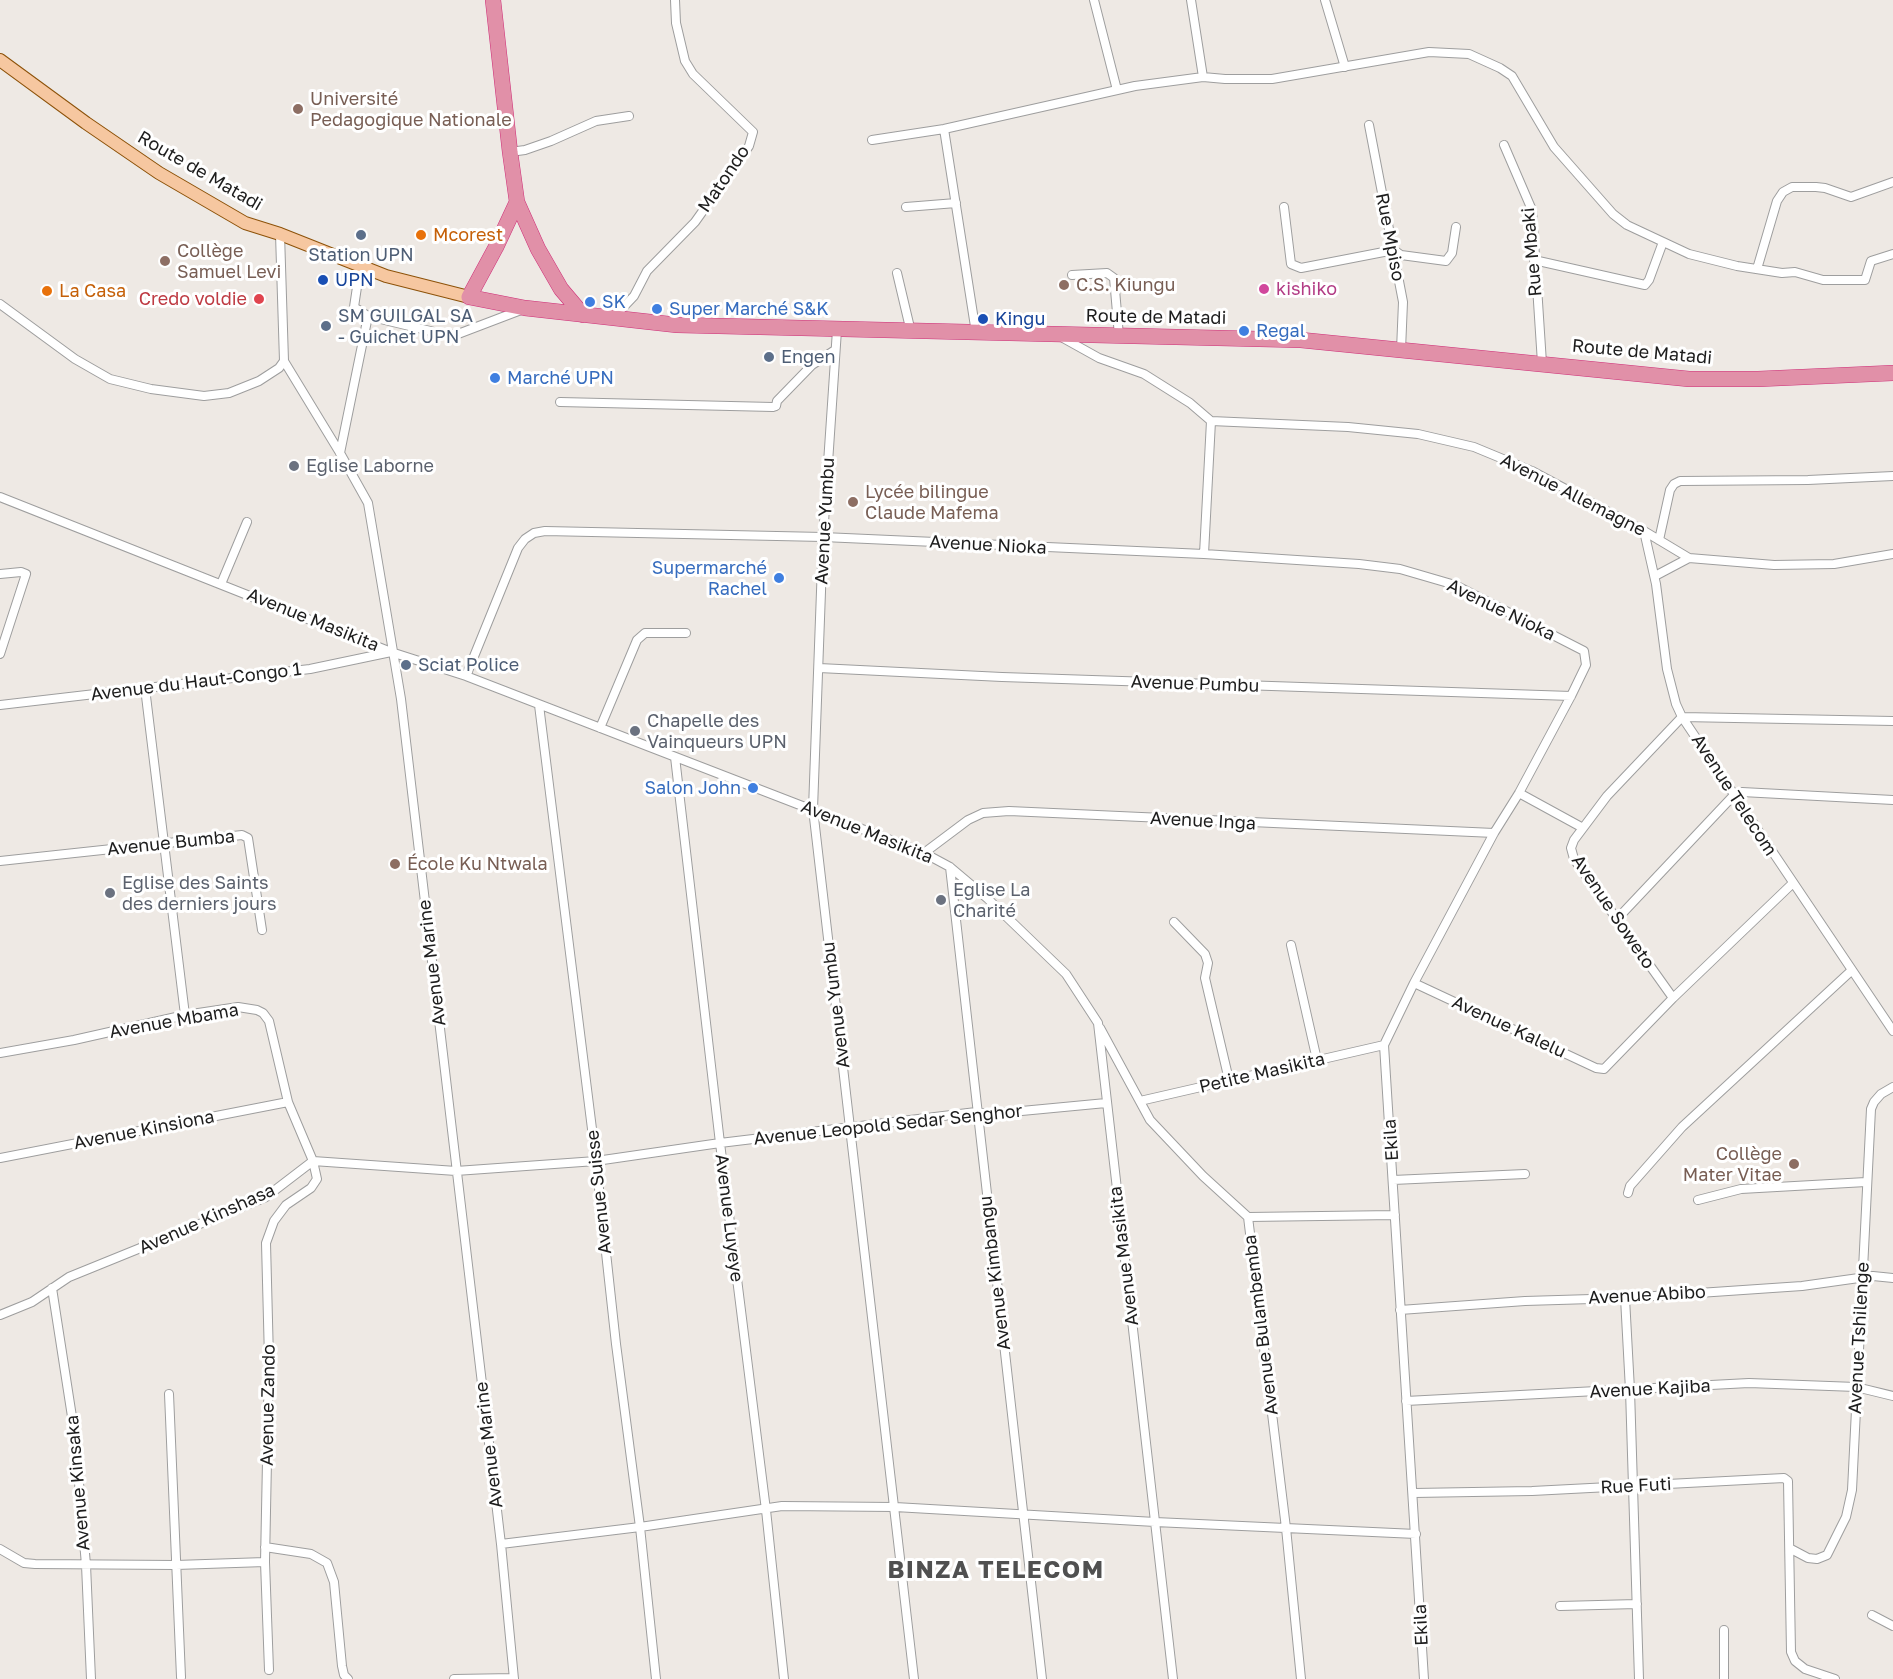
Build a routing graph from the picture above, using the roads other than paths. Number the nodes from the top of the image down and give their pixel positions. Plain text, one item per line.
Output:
1 (493, 0) edge
2 (675, 0) edge
3 (1094, 0) edge
4 (1191, 0) edge
5 (1325, 0) edge
6 (0, 60) edge
7 (1345, 67) junction
8 (1203, 77) junction
9 (1117, 90) junction
10 (629, 116) dead end
11 (1369, 125) dead end
12 (944, 129) junction
13 (872, 140) dead end
14 (1504, 145) dead end
15 (510, 152) junction
16 (1893, 182) edge
17 (517, 202) junction
18 (956, 203) junction
19 (906, 207) dead end
20 (1284, 207) dead end
21 (1456, 227) dead end
22 (280, 234) junction
23 (1663, 242) junction
24 (1394, 250) junction
25 (1893, 254) edge
26 (1534, 260) junction
27 (360, 267) junction
28 (1757, 269) junction
29 (897, 273) dead end
30 (1072, 275) dead end
31 (469, 297) junction
32 (0, 303) edge
33 (525, 308) junction
34 (583, 315) junction
35 (368, 316) junction
36 (612, 319) junction
37 (837, 330) junction
38 (911, 332) junction
39 (976, 333) junction
40 (1058, 334) junction
41 (1119, 336) junction
42 (835, 350) junction
43 (1401, 350) junction
44 (284, 361) junction
45 (1542, 363) junction
46 (1893, 373) edge
47 (560, 402) dead end
48 (1211, 421) junction
49 (340, 453) junction
50 (1893, 476) edge
51 (0, 496) edge
52 (247, 522) dead end
53 (1644, 531) junction
54 (823, 537) junction
55 (1659, 540) junction
56 (1204, 554) junction
57 (1893, 554) edge
58 (1689, 558) junction
59 (0, 574) edge
60 (1655, 576) junction
61 (221, 584) junction
62 (686, 633) dead end
63 (392, 652) junction
64 (0, 654) edge
65 (819, 668) junction
66 (466, 676) junction
67 (145, 688) junction
68 (1571, 696) junction
69 (0, 705) edge
70 (539, 705) junction
71 (1682, 717) junction
72 (1893, 721) edge
73 (600, 728) junction
74 (675, 757) junction
75 (1519, 793) junction
76 (1734, 795) junction
77 (1893, 800) edge
78 (813, 809) junction
79 (1583, 828) junction
80 (1494, 833) junction
81 (163, 845) junction
82 (924, 853) junction
83 (0, 861) edge
84 (950, 867) junction
85 (1793, 884) junction
86 (1617, 919) junction
87 (1174, 922) dead end
88 (262, 930) dead end
89 (1291, 945) dead end
90 (1851, 971) junction
91 (1414, 983) junction
92 (1673, 998) junction
93 (185, 1015) junction
94 (1098, 1023) junction
95 (1893, 1031) edge
96 (1384, 1045) junction
97 (0, 1053) edge
98 (1317, 1060) junction
99 (1228, 1080) junction
100 (1893, 1088) edge
101 (1140, 1101) junction
102 (288, 1102) junction
103 (1106, 1103) junction
104 (976, 1112) junction
105 (851, 1128) junction
106 (720, 1143) junction
107 (0, 1158) edge
108 (313, 1161) junction
109 (596, 1161) junction
110 (456, 1171) junction
111 (1525, 1174) dead end
112 (1394, 1180) junction
113 (1866, 1182) junction
114 (1628, 1193) dead end
115 (1698, 1200) dead end
116 (1395, 1215) junction
117 (1248, 1217) junction
118 (1862, 1278) junction
119 (1893, 1278) edge
120 (52, 1288) junction
121 (1625, 1298) junction
122 (1400, 1310) junction
123 (0, 1315) edge
124 (1856, 1387) junction
125 (1630, 1390) junction
126 (169, 1394) dead end
127 (1893, 1396) edge
128 (1406, 1401) junction
129 (1633, 1486) junction
130 (1414, 1493) junction
131 (895, 1507) junction
132 (766, 1510) junction
133 (1023, 1515) junction
134 (1155, 1522) junction
135 (640, 1527) junction
136 (1286, 1528) junction
137 (1416, 1534) junction
138 (501, 1544) junction
139 (265, 1547) junction
140 (0, 1549) edge
141 (1791, 1549) junction
142 (265, 1562) junction
143 (86, 1565) junction
144 (176, 1565) junction
145 (1637, 1604) junction
146 (1560, 1606) dead end
147 (1872, 1615) dead end
148 (1893, 1626) edge
149 (1724, 1630) dead end
150 (268, 1670) dead end
151 (181, 1677) dead end
152 (514, 1678) edge
153 (91, 1679) edge
154 (348, 1679) edge
155 (453, 1679) edge
156 (656, 1679) edge
157 (784, 1679) edge
158 (914, 1679) edge
159 (1041, 1679) edge
160 (1173, 1679) edge
161 (1301, 1679) edge
162 (1424, 1679) edge
163 (1639, 1679) edge
164 (1724, 1679) edge
165 (1835, 1679) edge

1 - 15 highway
2 - 36 street, Matondo
3 - 9 street
4 - 8 street
5 - 7 street
6 - 22 main road, Route de Matadi
7 - 8 street
7 - 23 street
8 - 9 street
9 - 12 street
10 - 15 street
11 - 24 street, Rue Mpiso
12 - 13 street
12 - 18 street
14 - 26 street, Rue Mbaki
15 - 17 highway
16 - 28 street
17 - 31 highway
17 - 34 highway
18 - 19 street
18 - 39 street
20 - 24 street
21 - 24 street
22 - 27 main road, Route de Matadi
22 - 44 street, Avenue Marine
23 - 26 street
23 - 28 street
24 - 43 street, Rue Mpiso
25 - 28 street
26 - 45 street, Rue Mbaki
27 - 31 main road, Route de Matadi
27 - 35 street
29 - 38 street
30 - 41 street
31 - 33 highway, Route de Matadi
32 - 44 street
33 - 34 highway, Route de Matadi
33 - 35 street
34 - 36 highway, Route de Matadi
35 - 49 street
36 - 37 highway, Route de Matadi
37 - 38 highway, Route de Matadi
37 - 42 street, Avenue Yumbu
38 - 39 highway, Route de Matadi
39 - 40 highway, Route de Matadi
40 - 41 highway, Route de Matadi
40 - 48 street
41 - 43 highway, Route de Matadi
42 - 47 street
42 - 54 street, Avenue Yumbu
43 - 45 highway, Route de Matadi
44 - 49 street, Avenue Marine
45 - 46 highway, Route de Matadi
48 - 53 street, Avenue Allemagne
48 - 56 street
49 - 63 street, Avenue Marine
50 - 55 street
51 - 61 street, Avenue Masikita
52 - 61 street
53 - 55 street, Avenue Allemagne
53 - 60 street, Avenue Telecom
54 - 56 street, Avenue Nioka
54 - 65 street, Avenue Yumbu
54 - 66 street, Avenue Nioka
55 - 58 street, Avenue Allemagne
56 - 68 street, Avenue Nioka
57 - 58 street, Avenue Allemagne
58 - 60 street
59 - 64 street
60 - 71 street, Avenue Telecom
61 - 63 street, Avenue Masikita
62 - 73 street
63 - 66 street, Avenue Masikita
63 - 67 street, Avenue du Haut-Congo 1
63 - 110 street, Avenue Marine
65 - 68 street, Avenue Pumbu
65 - 78 street, Avenue Yumbu
66 - 70 street, Avenue Masikita
67 - 69 street, Avenue du Haut-Congo 1
67 - 81 street
68 - 75 street
70 - 73 street, Avenue Masikita
70 - 109 street, Avenue Suisse
71 - 72 street
71 - 76 street, Avenue Telecom
71 - 79 street, Avenue Soweto
73 - 74 street, Avenue Masikita
74 - 78 street, Avenue Masikita
74 - 106 street, Avenue Luyeye
75 - 79 street
75 - 80 street
76 - 77 street
76 - 85 street, Avenue Telecom
76 - 86 street
78 - 82 street, Avenue Masikita
78 - 105 street, Avenue Yumbu
79 - 86 street, Avenue Soweto
80 - 82 street, Avenue Inga
80 - 91 street
81 - 83 street, Avenue Bumba
81 - 88 street, Avenue Bumba
81 - 93 street
82 - 84 street, Avenue Masikita
84 - 94 street, Avenue Masikita
84 - 104 street, Avenue Kimbangu
85 - 90 street, Avenue Telecom
85 - 92 street
86 - 92 street, Avenue Soweto
87 - 99 street
89 - 98 street
90 - 95 street, Avenue Telecom
90 - 114 street
91 - 92 street, Avenue Kalelu
91 - 96 street
93 - 97 street, Avenue Mbama
93 - 102 street, Avenue Mbama
94 - 101 street, Avenue Bulambemba
94 - 103 street, Avenue Masikita
96 - 98 street, Petite Masikita
96 - 112 street, Ekila
98 - 99 street, Petite Masikita
99 - 101 street, Petite Masikita
100 - 113 street, Avenue Tshilenge
101 - 117 street, Avenue Bulambemba
102 - 107 street, Avenue Kinsiona
102 - 108 street, Avenue Mbama
103 - 104 street, Avenue Leopold Sedar Senghor
103 - 134 street, Avenue Masikita
104 - 105 street, Avenue Leopold Sedar Senghor
104 - 133 street, Avenue Kimbangu
105 - 106 street, Avenue Leopold Sedar Senghor
105 - 131 street, Avenue Yumbu
106 - 109 street, Avenue Leopold Sedar Senghor
106 - 132 street, Avenue Luyeye
108 - 110 street
108 - 120 street, Avenue Kinshasa
108 - 139 street, Avenue Zando
109 - 110 street, Avenue Leopold Sedar Senghor
109 - 135 street, Avenue Suisse
110 - 138 street, Avenue Marine
111 - 112 street
112 - 116 street, Ekila
113 - 115 street
113 - 118 street, Avenue Tshilenge
116 - 117 street
116 - 122 street, Ekila
117 - 136 street, Avenue Bulambemba
118 - 119 street, Avenue Abibo
118 - 121 street, Avenue Abibo
118 - 124 street, Avenue Tshilenge
120 - 123 street, Avenue Kinshasa
120 - 143 street, Avenue Kinsaka
121 - 122 street, Avenue Abibo
121 - 125 street
122 - 128 street, Ekila
124 - 125 street, Avenue Kajiba
124 - 127 street, Avenue Kajiba
124 - 141 street, Avenue Tshilenge
125 - 128 street, Avenue Kajiba
125 - 129 street
126 - 144 street
128 - 130 street, Ekila
129 - 130 street, Rue Futi
129 - 141 street, Rue Futi
129 - 145 street
130 - 137 street, Ekila
131 - 132 street
131 - 133 street
131 - 158 street, Avenue Yumbu
132 - 135 street
132 - 157 street, Avenue Luyeye
133 - 134 street
133 - 159 street, Avenue Kimbangu
134 - 136 street
134 - 160 street, Avenue Masikita
135 - 138 street
135 - 156 street, Avenue Suisse
136 - 137 street
136 - 161 street, Avenue Bulambemba
137 - 162 street, Ekila
138 - 152 street, Avenue Marine
139 - 142 street, Avenue Zando
139 - 154 street
140 - 143 street
141 - 165 street
142 - 144 street
142 - 150 street, Avenue Zando
143 - 144 street
143 - 153 street, Avenue Kinsaka
144 - 151 street
145 - 146 street
145 - 163 street
147 - 148 street
149 - 164 street
152 - 155 street

